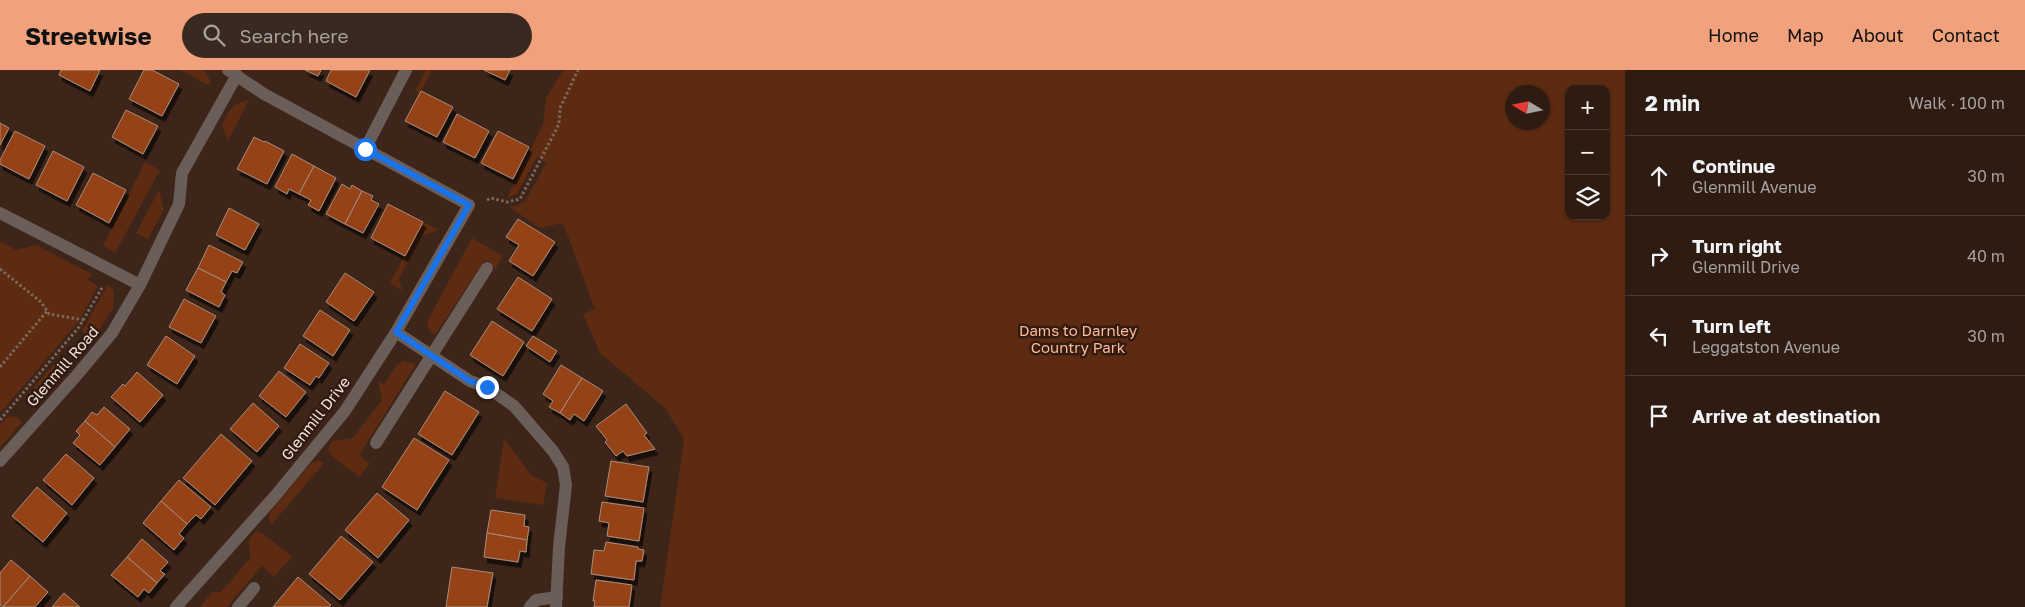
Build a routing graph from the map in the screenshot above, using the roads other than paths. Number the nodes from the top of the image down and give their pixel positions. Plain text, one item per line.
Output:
1 (406, 70) edge
2 (232, 73) edge
3 (365, 149) junction
4 (0, 212) edge
5 (486, 268) dead end
6 (140, 285) junction
7 (396, 332) junction
8 (432, 356) junction
9 (376, 442) dead end
10 (0, 461) edge
11 (254, 588) dead end
12 (556, 602) edge
13 (176, 607) edge
14 (238, 607) edge
15 (530, 607) edge

1 - 3 street
2 - 3 street
2 - 6 street, Glenmill Road
3 - 7 street, Glenmill Drive
4 - 6 street
5 - 8 street
6 - 10 street, Glenmill Road
7 - 8 street
7 - 13 street, Glenmill Drive
8 - 9 street
8 - 12 street
11 - 14 street
12 - 15 street

